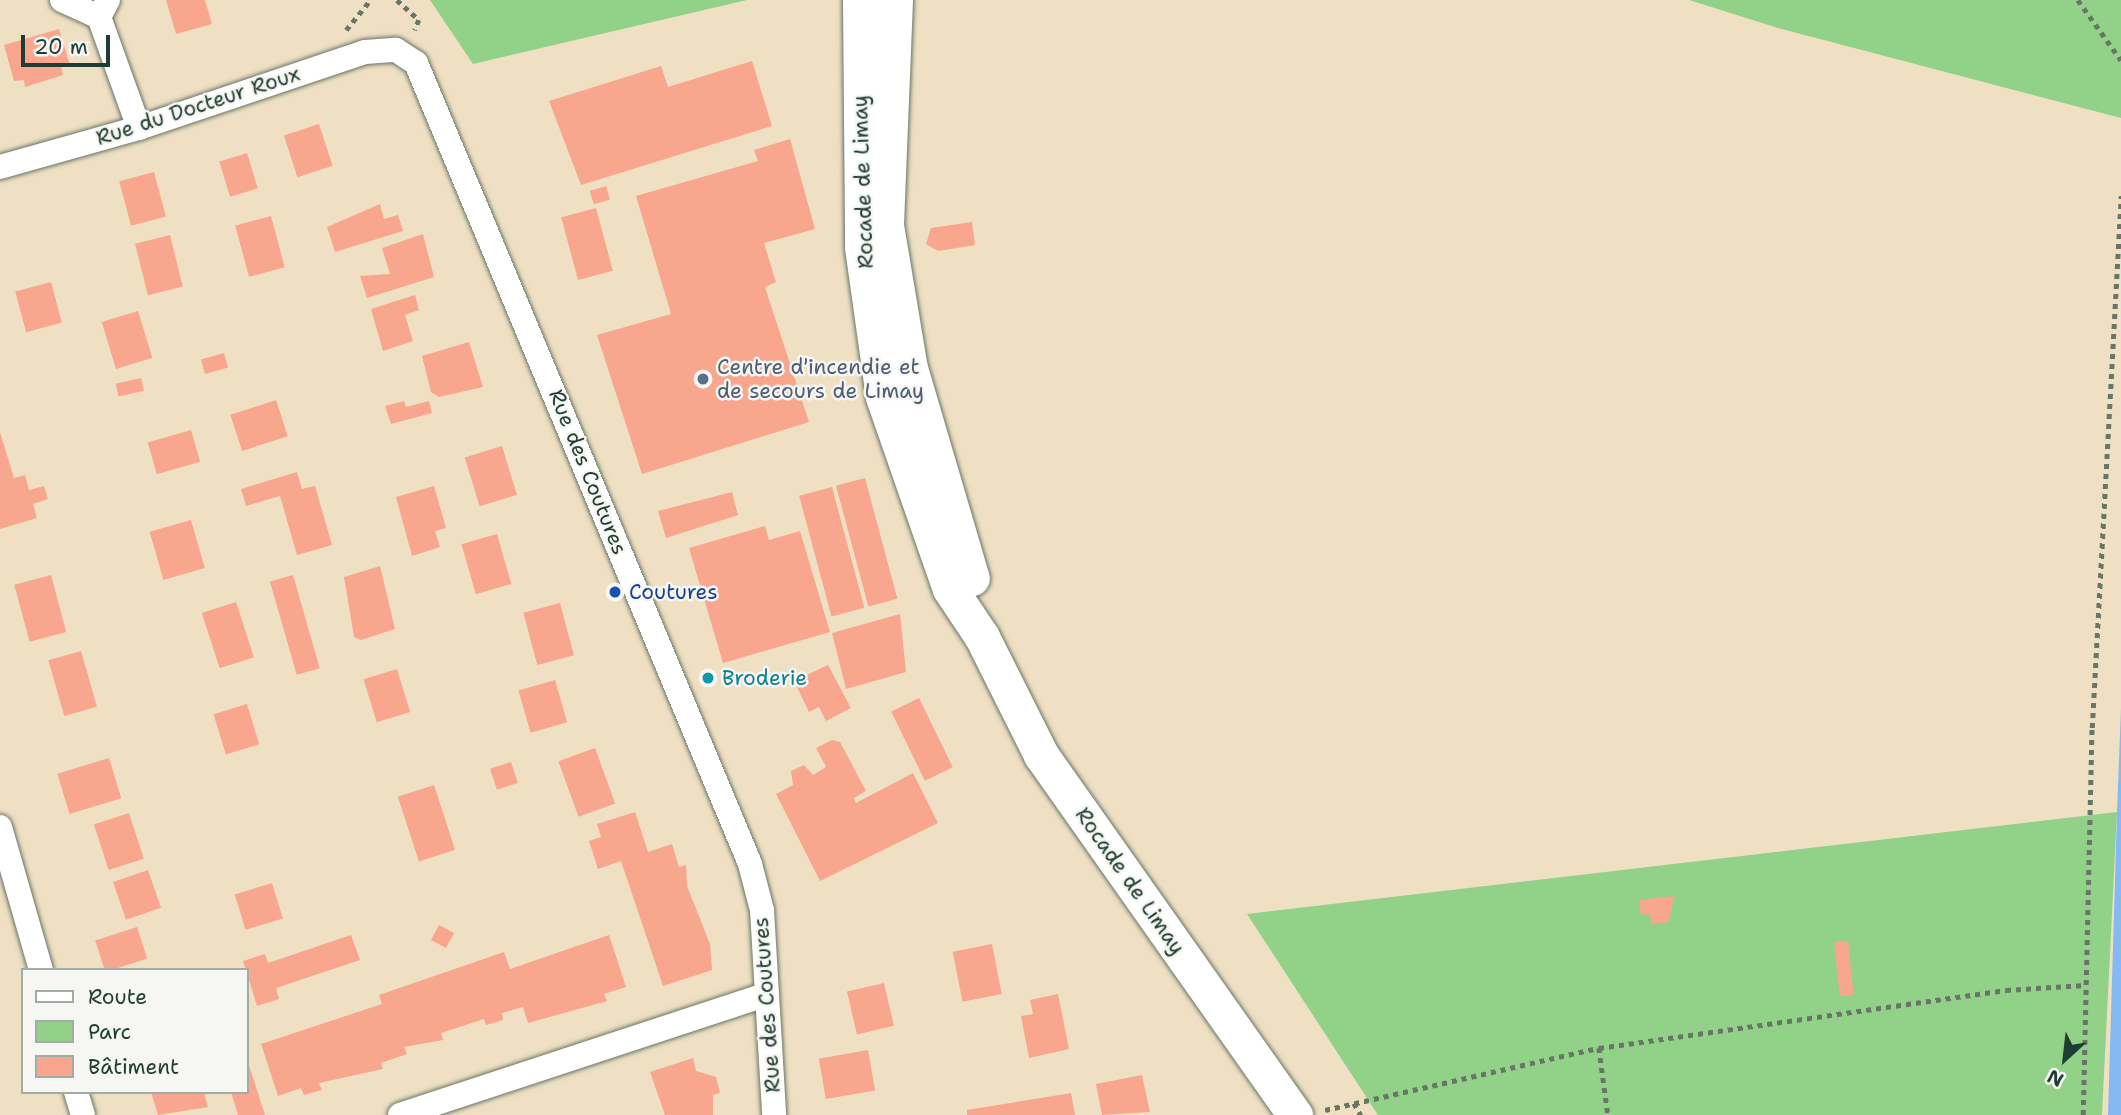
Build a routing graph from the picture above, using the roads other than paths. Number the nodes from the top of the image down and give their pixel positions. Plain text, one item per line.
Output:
1 (62, 0) edge
2 (895, 0) edge
3 (854, 8) edge
4 (103, 9) edge
5 (396, 51) joint
6 (139, 128) junction
7 (0, 167) edge
8 (982, 637) junction
9 (0, 827) edge
10 (40, 968) edge
11 (767, 994) junction
12 (77, 1094) edge
13 (1310, 1112) edge
14 (83, 1115) edge
15 (400, 1115) edge
16 (774, 1115) edge

1 - 4 street
2 - 8 main road, Rocade de Limay
3 - 8 main road, Rocade de Limay
4 - 6 street
5 - 6 street, Rue du Docteur Roux
5 - 11 street, Rue des Coutures
6 - 7 street, Rue du Docteur Roux
8 - 13 main road, Rocade de Limay
9 - 10 street
11 - 15 street
11 - 16 street, Rue des Coutures
12 - 14 street

